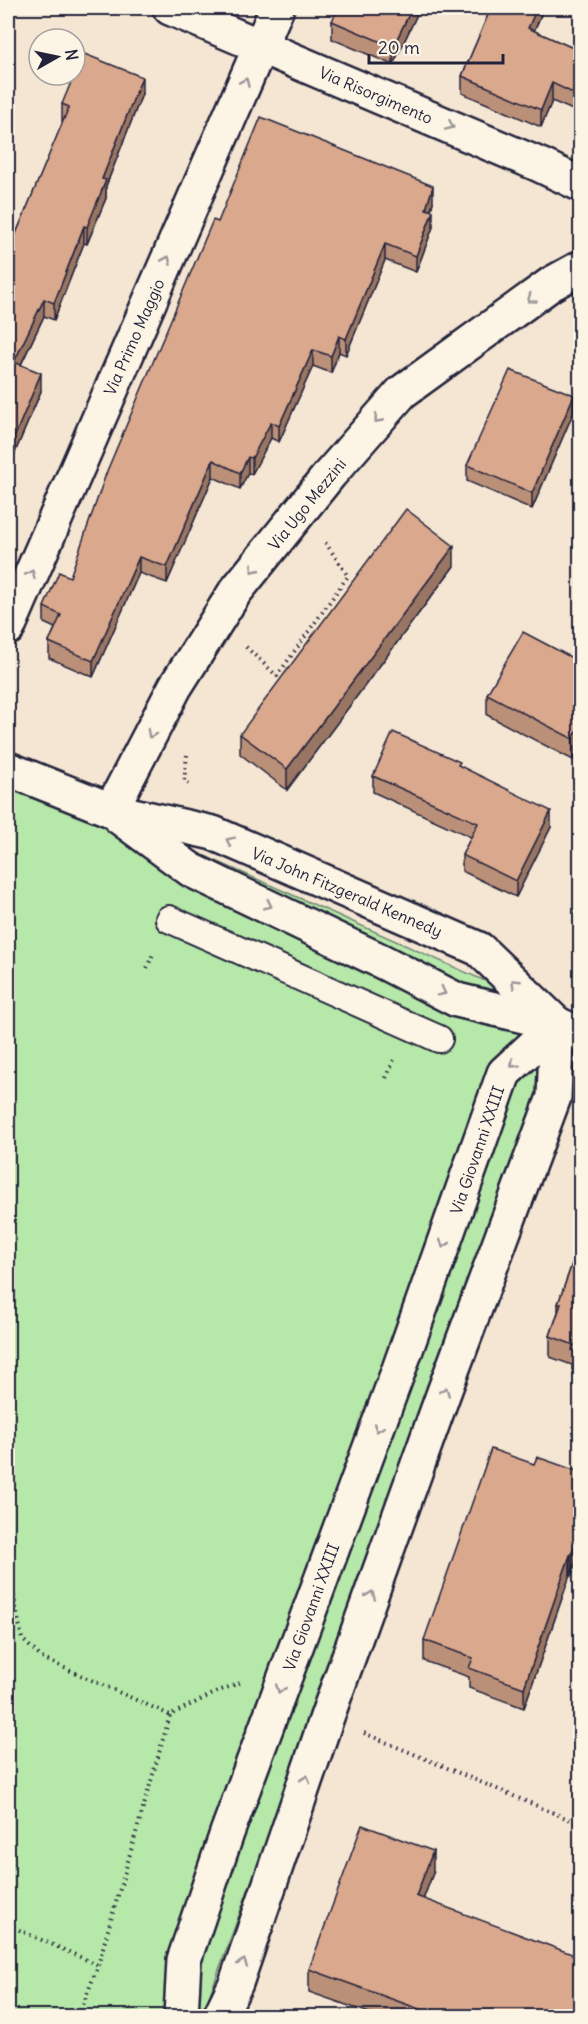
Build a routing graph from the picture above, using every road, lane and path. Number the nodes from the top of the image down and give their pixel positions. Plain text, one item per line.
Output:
1 (170, 8) edge
2 (277, 8) edge
3 (260, 46) junction
4 (580, 184) edge
5 (580, 268) edge
6 (322, 538) dead end
7 (8, 628) edge
8 (238, 655) dead end
9 (188, 753) dead end
10 (8, 769) edge
11 (193, 787) dead end
12 (111, 810) junction
13 (169, 919) joint
14 (147, 968) dead end
15 (568, 1029) edge
16 (439, 1039) dead end
17 (8, 1566) edge
18 (278, 1697) junction
19 (170, 1715) junction
20 (327, 1717) junction
21 (580, 1824) edge
22 (8, 1924) edge
23 (98, 1965) junction
24 (79, 2016) edge
25 (181, 2016) edge
26 (220, 2016) edge

1 - 3 street, Via Risorgimento
2 - 3 street, Via Primo Maggio
3 -> 4 street, Via Risorgimento
7 -> 3 street, Via Primo Maggio
5 -> 12 street, Via Ugo Mezzini
6 - 8 path
9 - 11 path
10 - 12 street, Via John Fitzgerald Kennedy
12 -> 15 street, Via John Fitzgerald Kennedy
15 -> 12 street, Via John Fitzgerald Kennedy
13 - 14 path
13 - 16 lane
15 -> 18 street, Via Giovanni XXIII
20 -> 15 street
17 - 19 path
18 - 19 path
18 - 25 street, Via Giovanni XXIII
19 - 23 path
20 - 21 path
26 -> 20 street
22 - 23 path
23 - 24 path

